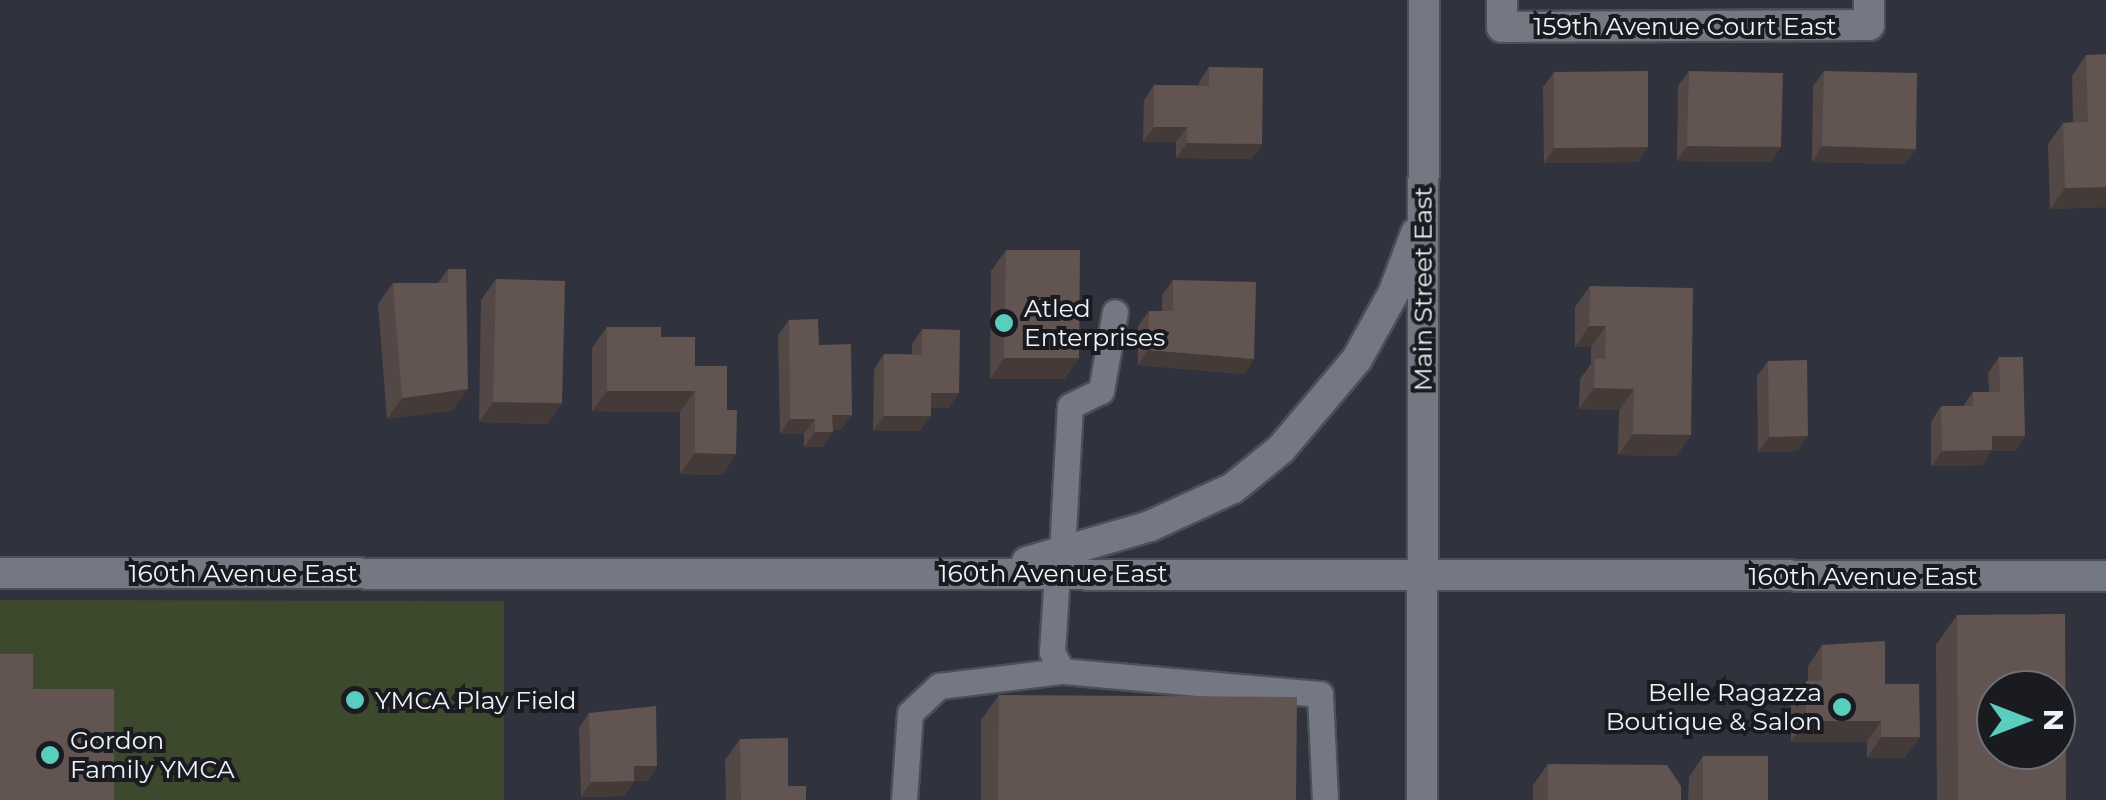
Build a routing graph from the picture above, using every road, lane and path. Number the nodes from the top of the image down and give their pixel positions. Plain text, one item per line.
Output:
1 (1424, 0) edge
2 (1502, 0) edge
3 (1870, 0) edge
4 (1424, 211) junction
5 (1115, 312) dead end
6 (1060, 562) junction
7 (0, 572) edge
8 (2106, 576) edge
9 (1422, 577) junction
10 (1062, 671) junction
11 (904, 800) edge
12 (1325, 800) edge
13 (1422, 800) edge

1 - 4 street, Main Street East
2 - 3 street, 159th Avenue Court East
4 - 6 street
4 - 9 street, Main Street East
5 - 6 lane
6 - 7 street, 160th Avenue East
6 - 9 street, 160th Avenue East
6 - 10 lane
8 - 9 street, 160th Avenue East
9 - 13 street, Main Street East
10 - 11 lane
10 - 12 lane

